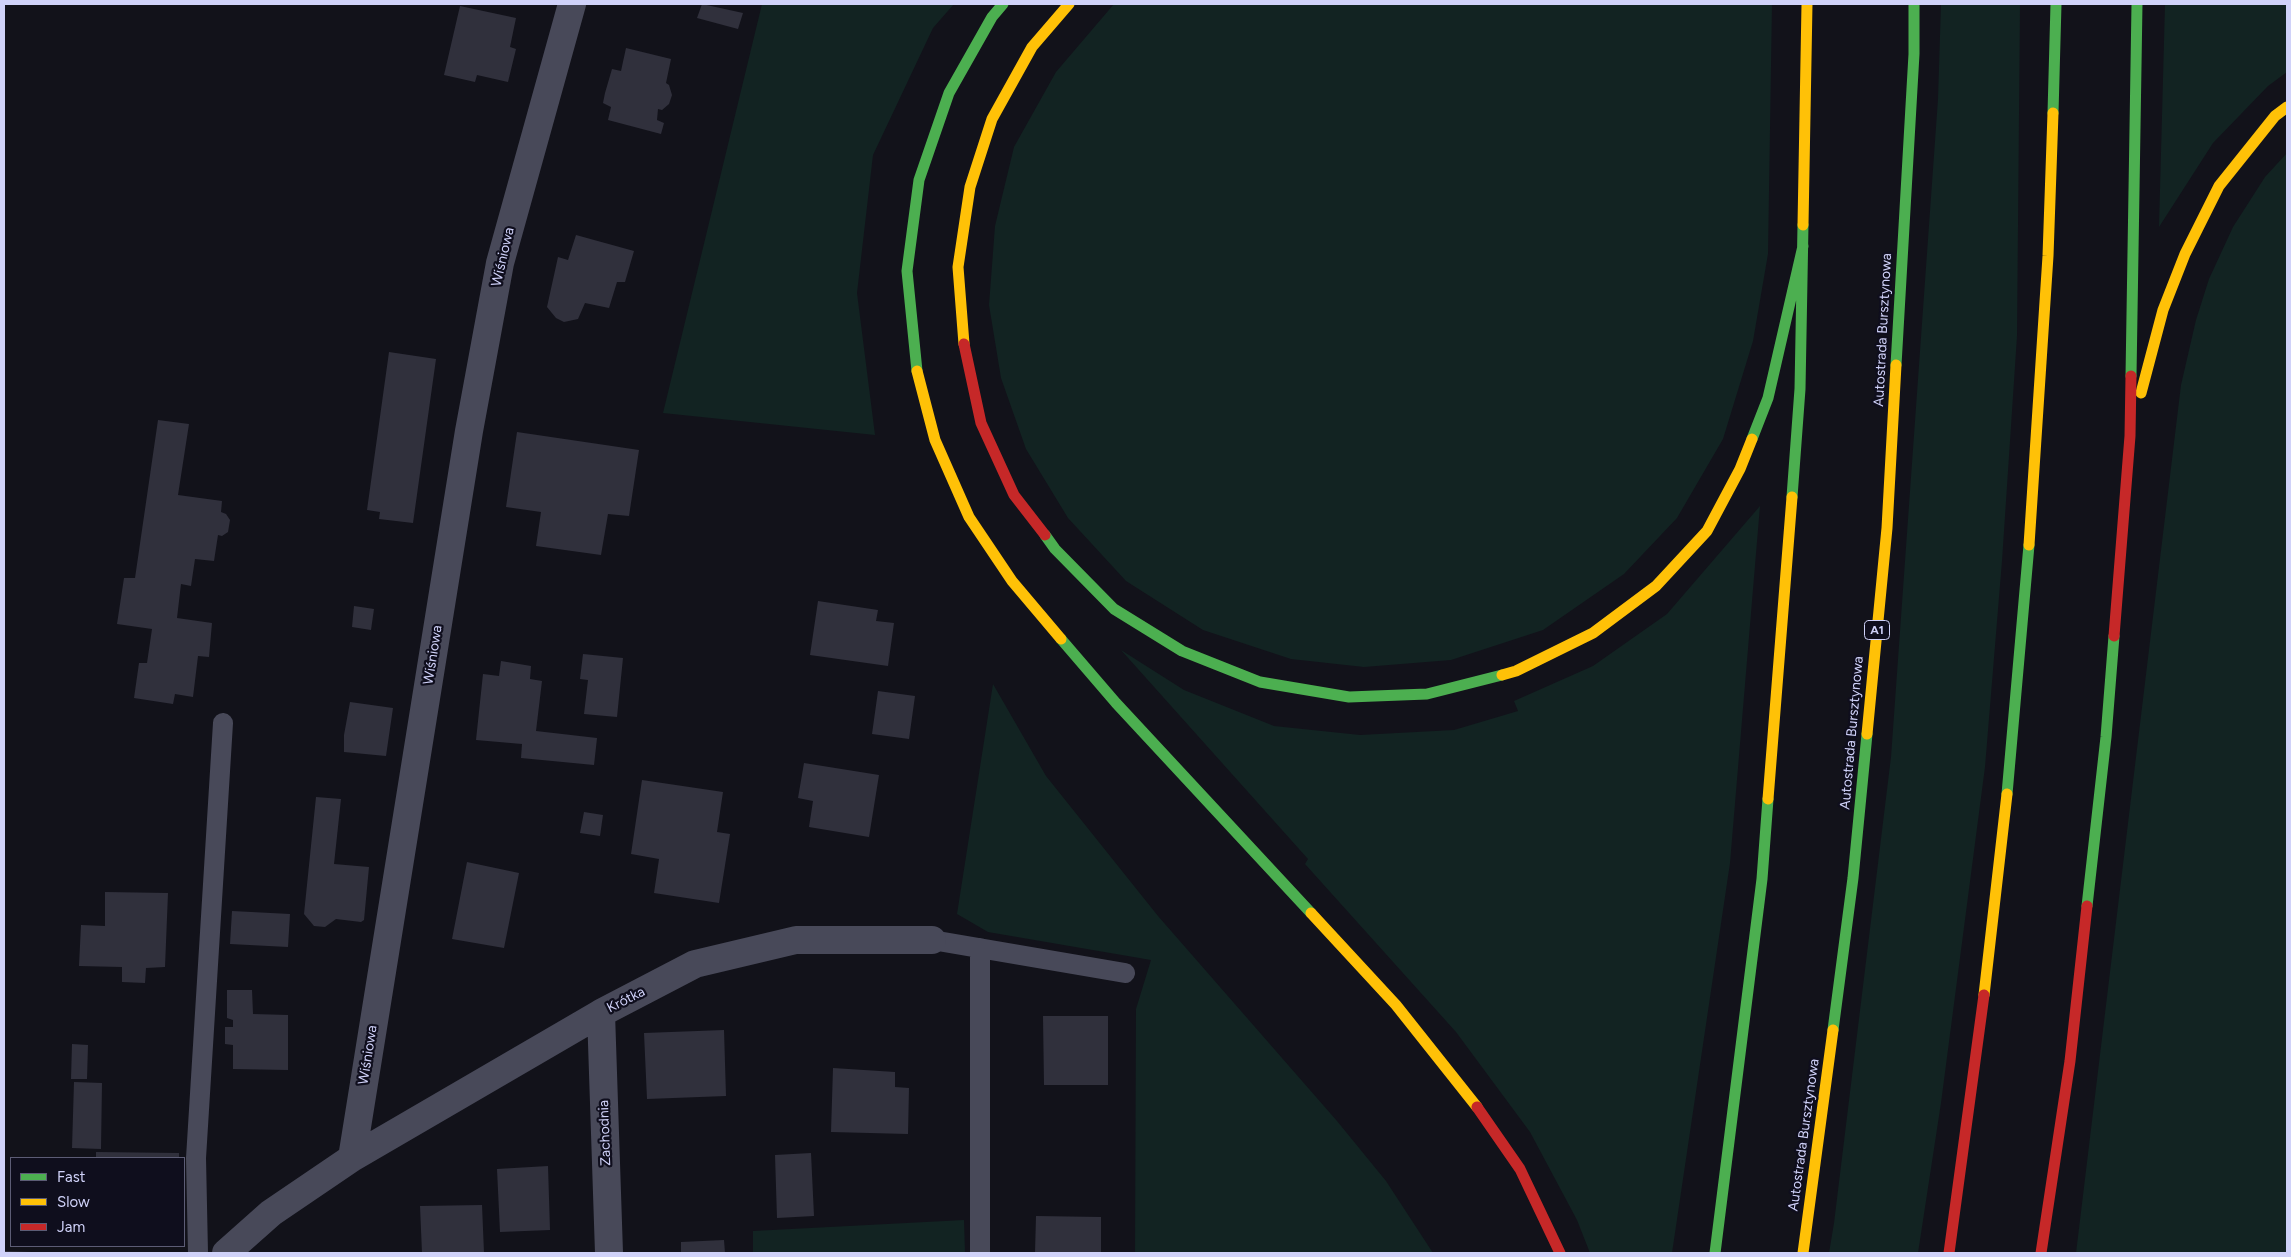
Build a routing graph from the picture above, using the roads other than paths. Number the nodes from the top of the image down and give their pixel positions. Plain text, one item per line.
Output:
1 (572, 4) edge
2 (1003, 4) edge
3 (1069, 4) edge
4 (1807, 4) edge
5 (1914, 4) edge
6 (2056, 4) edge
7 (2137, 4) edge
8 (2287, 107) edge
9 (1803, 246) junction
10 (2130, 436) junction
11 (223, 723) dead end
12 (932, 940) joint
13 (980, 948) junction
14 (1125, 973) dead end
15 (601, 1013) junction
16 (352, 1158) junction
17 (198, 1253) edge
18 (226, 1253) edge
19 (609, 1253) edge
20 (980, 1253) edge
21 (1560, 1253) edge
22 (1715, 1253) edge
23 (1803, 1253) edge
24 (1949, 1253) edge
25 (2041, 1253) edge

1 - 16 street, Wiśniowa
2 - 21 highway
3 - 9 highway
4 - 9 highway
5 - 23 highway, Autostrada Bursztynowa / A1
6 - 24 highway
7 - 10 highway
8 - 10 highway
9 - 22 highway
10 - 25 highway
11 - 17 lane
12 - 13 lane
12 - 15 street, Krótka
13 - 14 lane
13 - 20 lane
15 - 16 street, Krótka
15 - 19 street, Zachodnia
16 - 18 street

